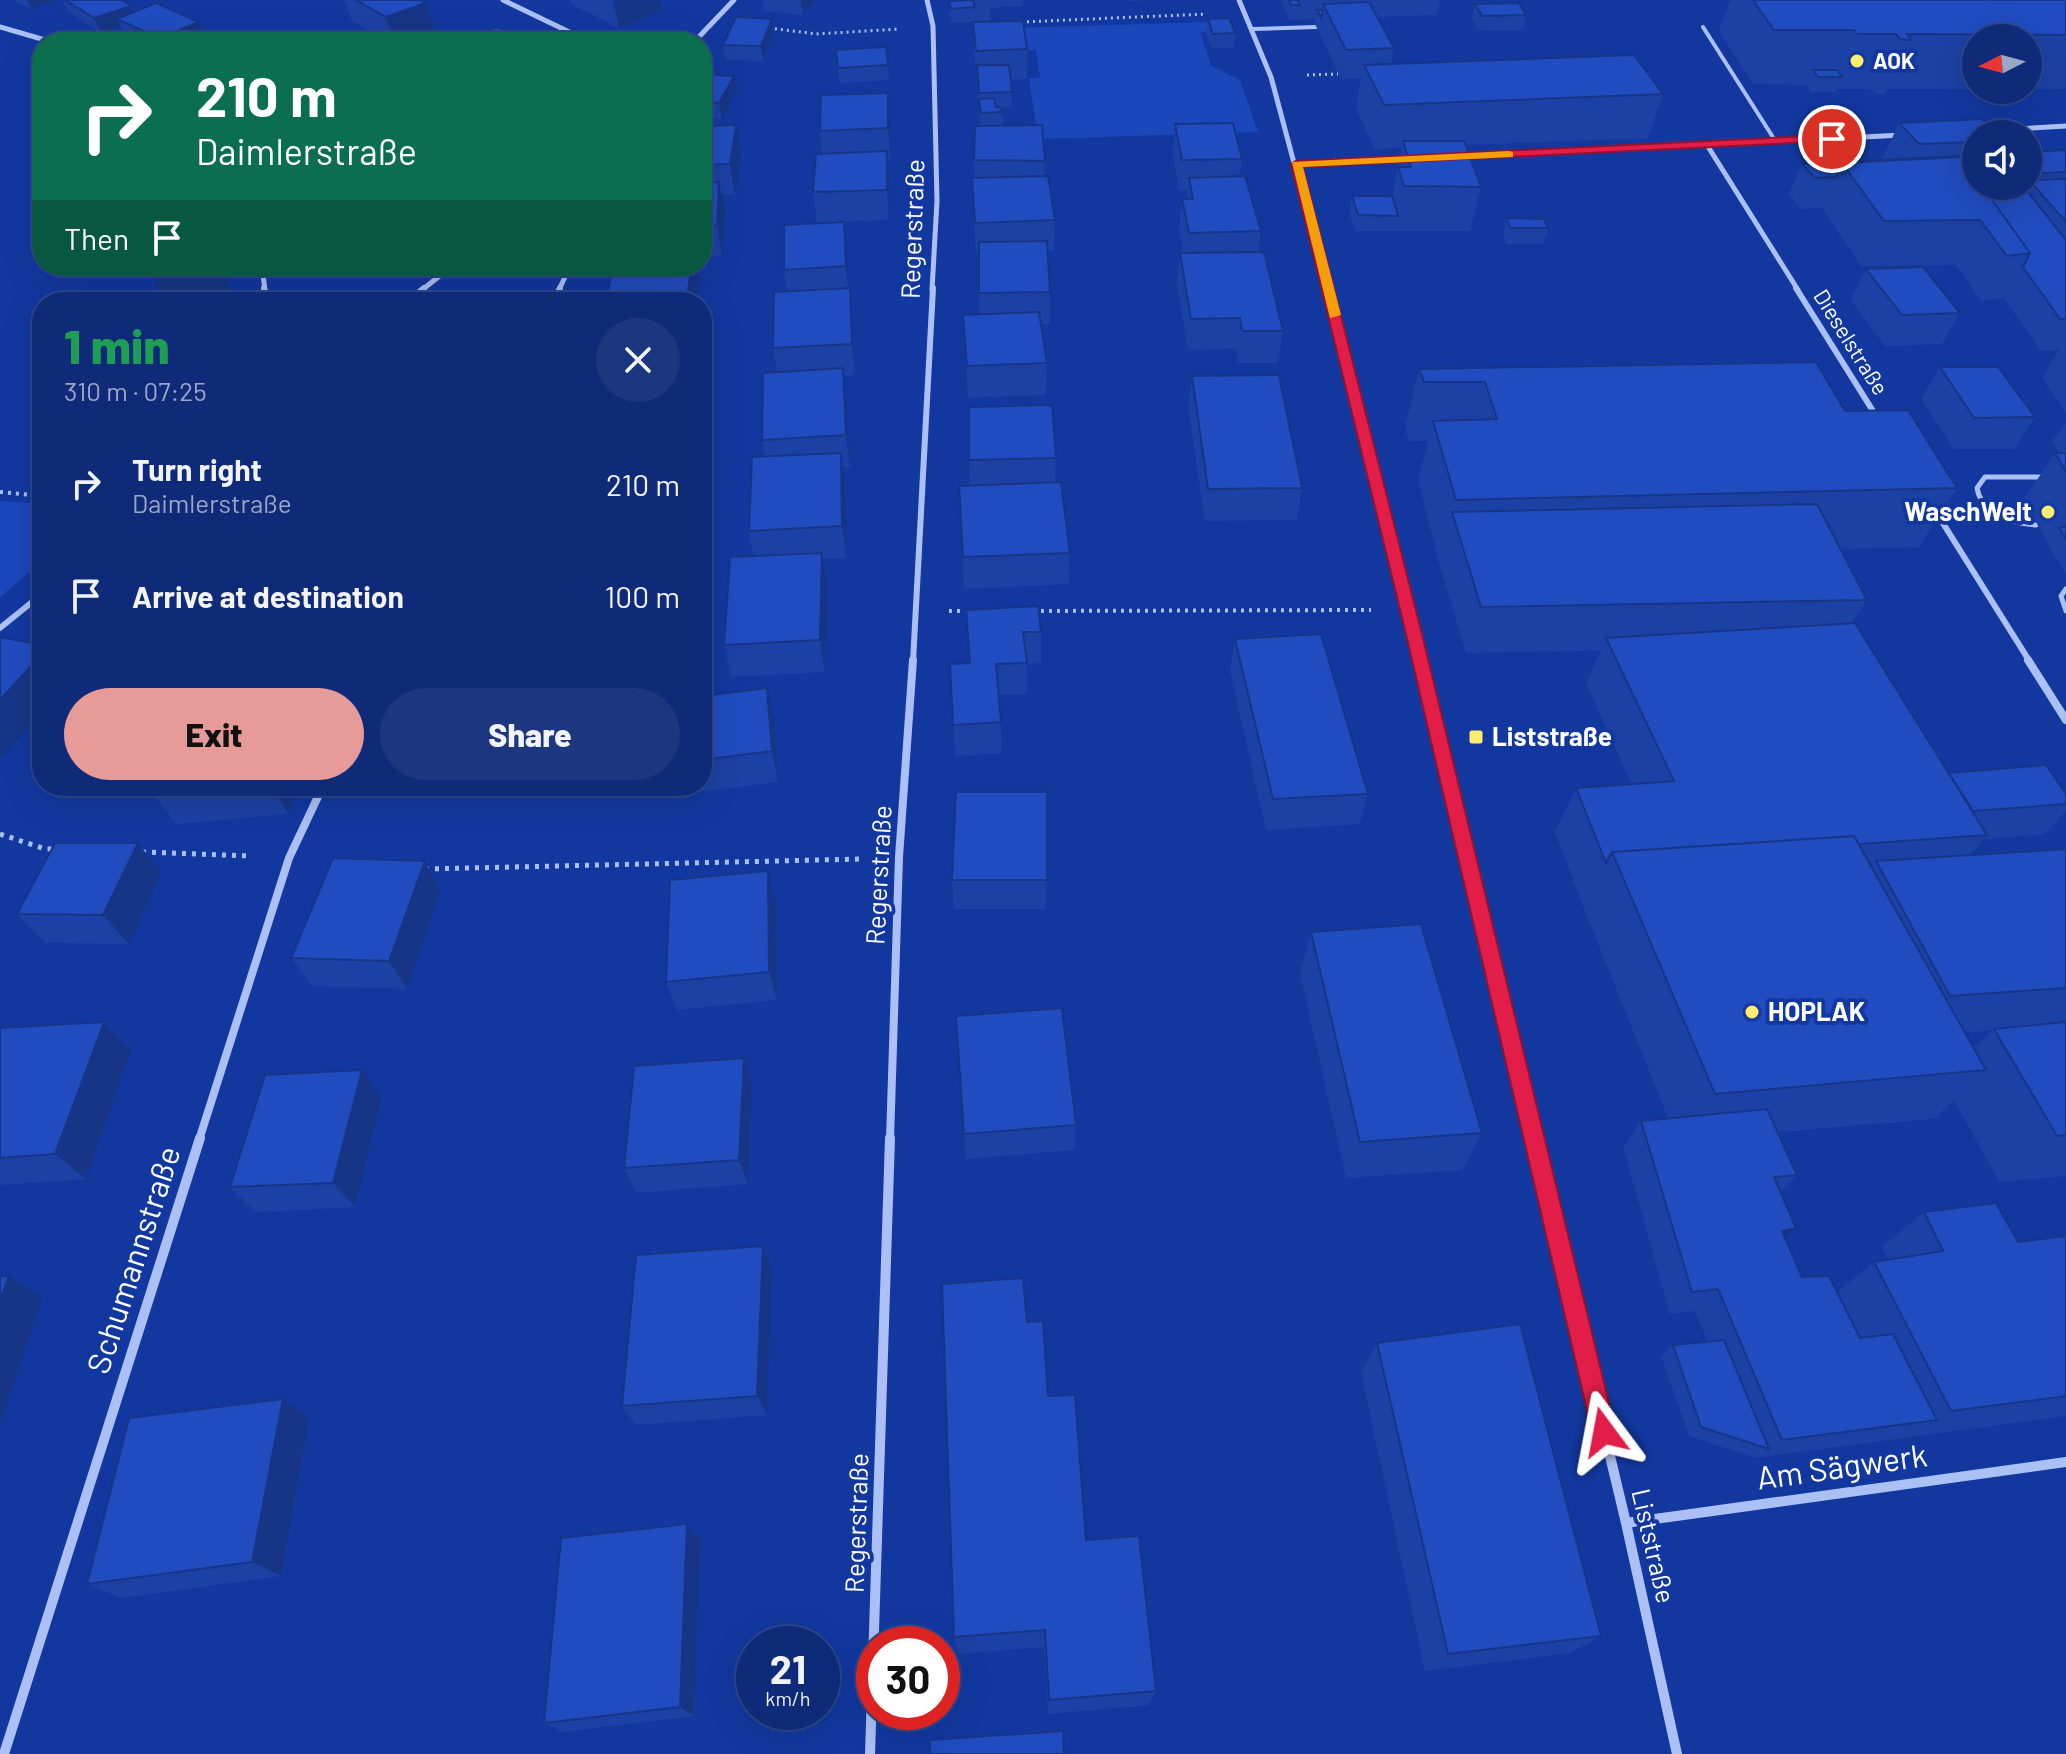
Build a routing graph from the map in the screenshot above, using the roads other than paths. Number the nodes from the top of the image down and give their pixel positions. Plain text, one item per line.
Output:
1 (503, 0) edge
2 (734, 0) edge
3 (927, 0) edge
4 (1239, 0) edge
5 (0, 27) edge
6 (1316, 27) edge
7 (1703, 27) dead end
8 (1253, 29) junction
9 (569, 32) edge
10 (704, 32) edge
11 (32, 36) edge
12 (2066, 126) edge
13 (2042, 127) edge
14 (1918, 134) edge
15 (1776, 142) junction
16 (1707, 145) junction
17 (1454, 157) edge
18 (1423, 158) edge
19 (1296, 164) junction
20 (440, 276) edge
21 (420, 292) edge
22 (1883, 428) edge
23 (2052, 477) dead end
24 (1925, 496) edge
25 (2036, 525) dead end
26 (2066, 589) edge
27 (32, 602) edge
28 (2066, 611) edge
29 (0, 628) edge
30 (2066, 720) edge
31 (318, 796) edge
32 (2066, 1462) edge
33 (1626, 1523) junction
34 (4, 1754) edge
35 (870, 1754) edge
36 (1677, 1754) edge

1 - 9 street
2 - 10 street
3 - 35 street, Regerstraße
4 - 8 street, Liststraße
5 - 11 street
6 - 8 lane
7 - 15 lane
8 - 19 street, Liststraße
12 - 13 street
14 - 15 street
15 - 16 street
16 - 17 street
16 - 22 street, Dieselstraße
18 - 19 street
19 - 33 street, Liststraße
20 - 21 street
23 - 25 lane
24 - 30 street
26 - 28 lane
27 - 29 street
31 - 34 street, Schumannstraße
32 - 33 street, Am Sägwerk
33 - 36 street, Liststraße

